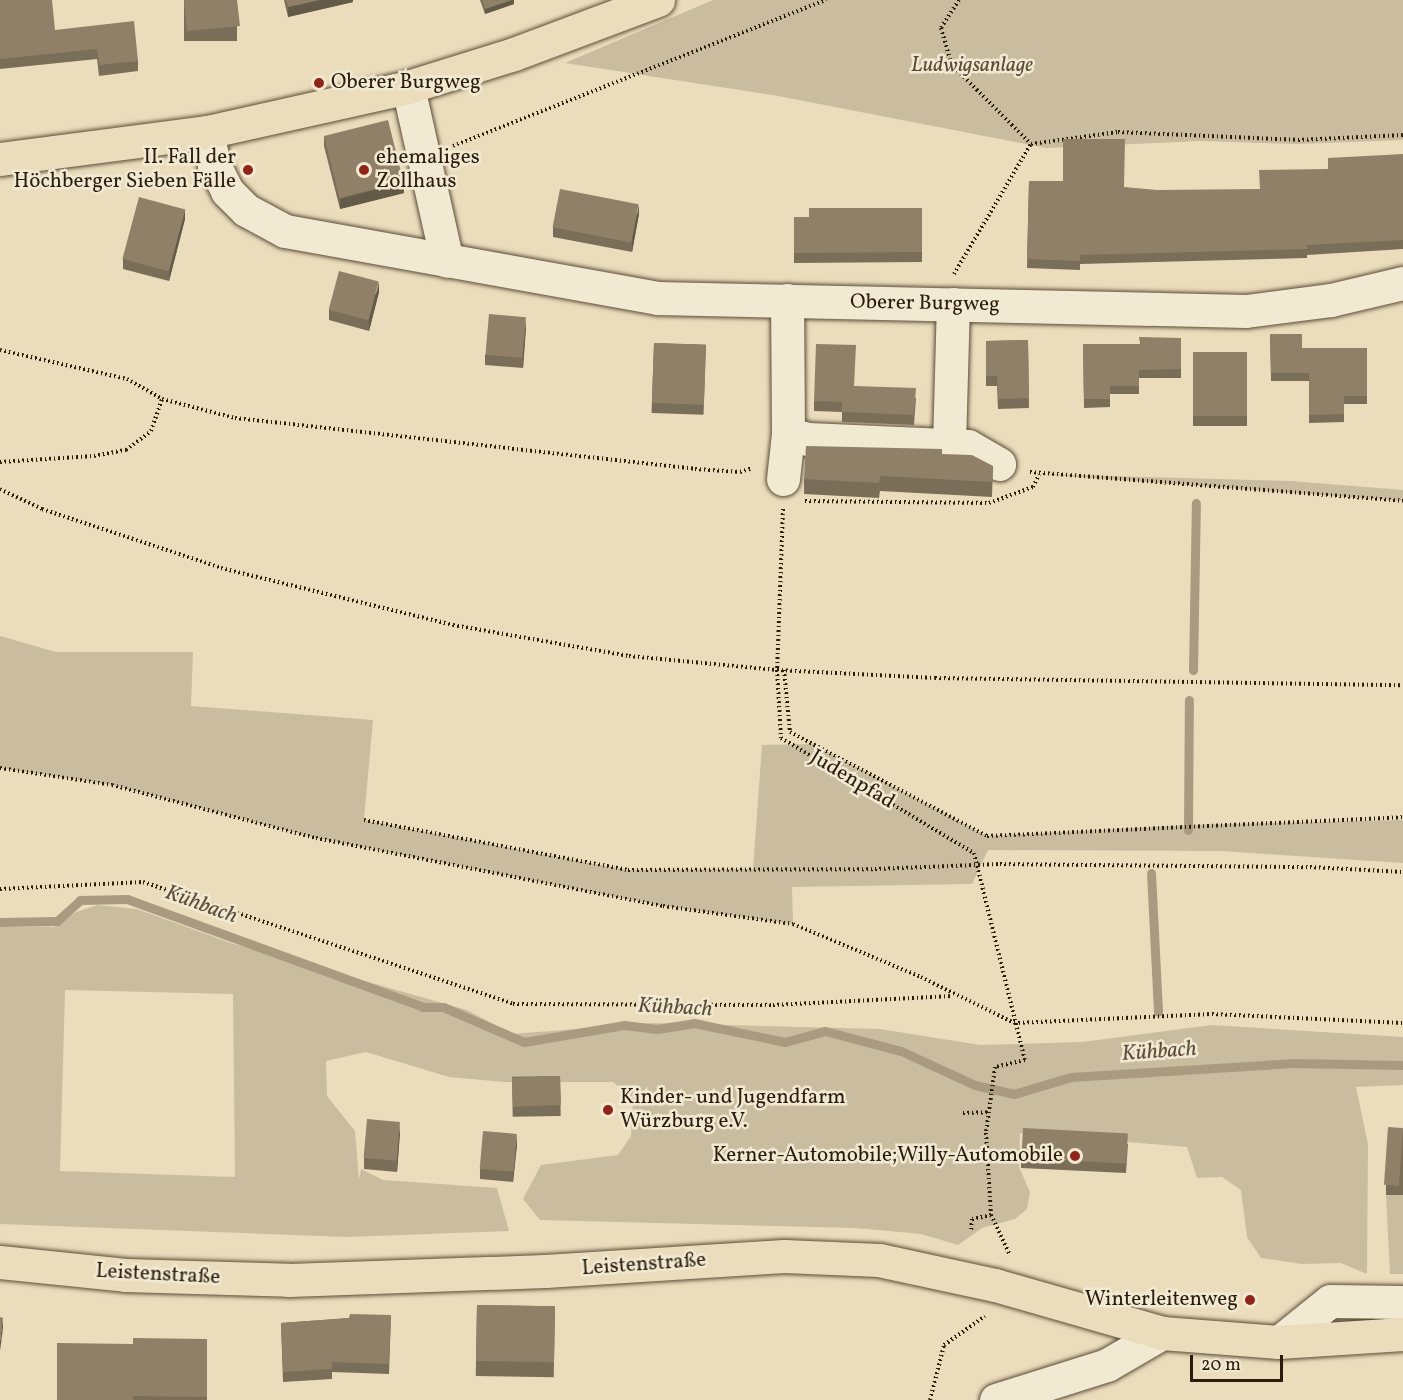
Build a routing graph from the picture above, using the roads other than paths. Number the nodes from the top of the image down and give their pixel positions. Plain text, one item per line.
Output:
1 (658, 0) edge
2 (408, 87) junction
3 (207, 132) junction
4 (0, 159) edge
5 (447, 261) junction
6 (1403, 283) edge
7 (787, 300) junction
8 (948, 304) junction
9 (949, 445) junction
10 (999, 464) dead end
11 (0, 1262) edge
12 (1403, 1302) edge
13 (1162, 1333) junction
14 (1403, 1334) edge
15 (1279, 1342) junction
16 (996, 1400) edge

1 - 2 main road
2 - 3 main road
2 - 5 street
3 - 4 main road
3 - 5 street, Oberer Burgweg
5 - 7 street, Oberer Burgweg
6 - 8 street, Oberer Burgweg
7 - 8 street, Oberer Burgweg
7 - 9 street
8 - 9 street
9 - 10 street
11 - 13 main road, Leistenstraße
12 - 15 street
13 - 15 main road, Leistenstraße
13 - 16 street
14 - 15 main road, Leistenstraße

